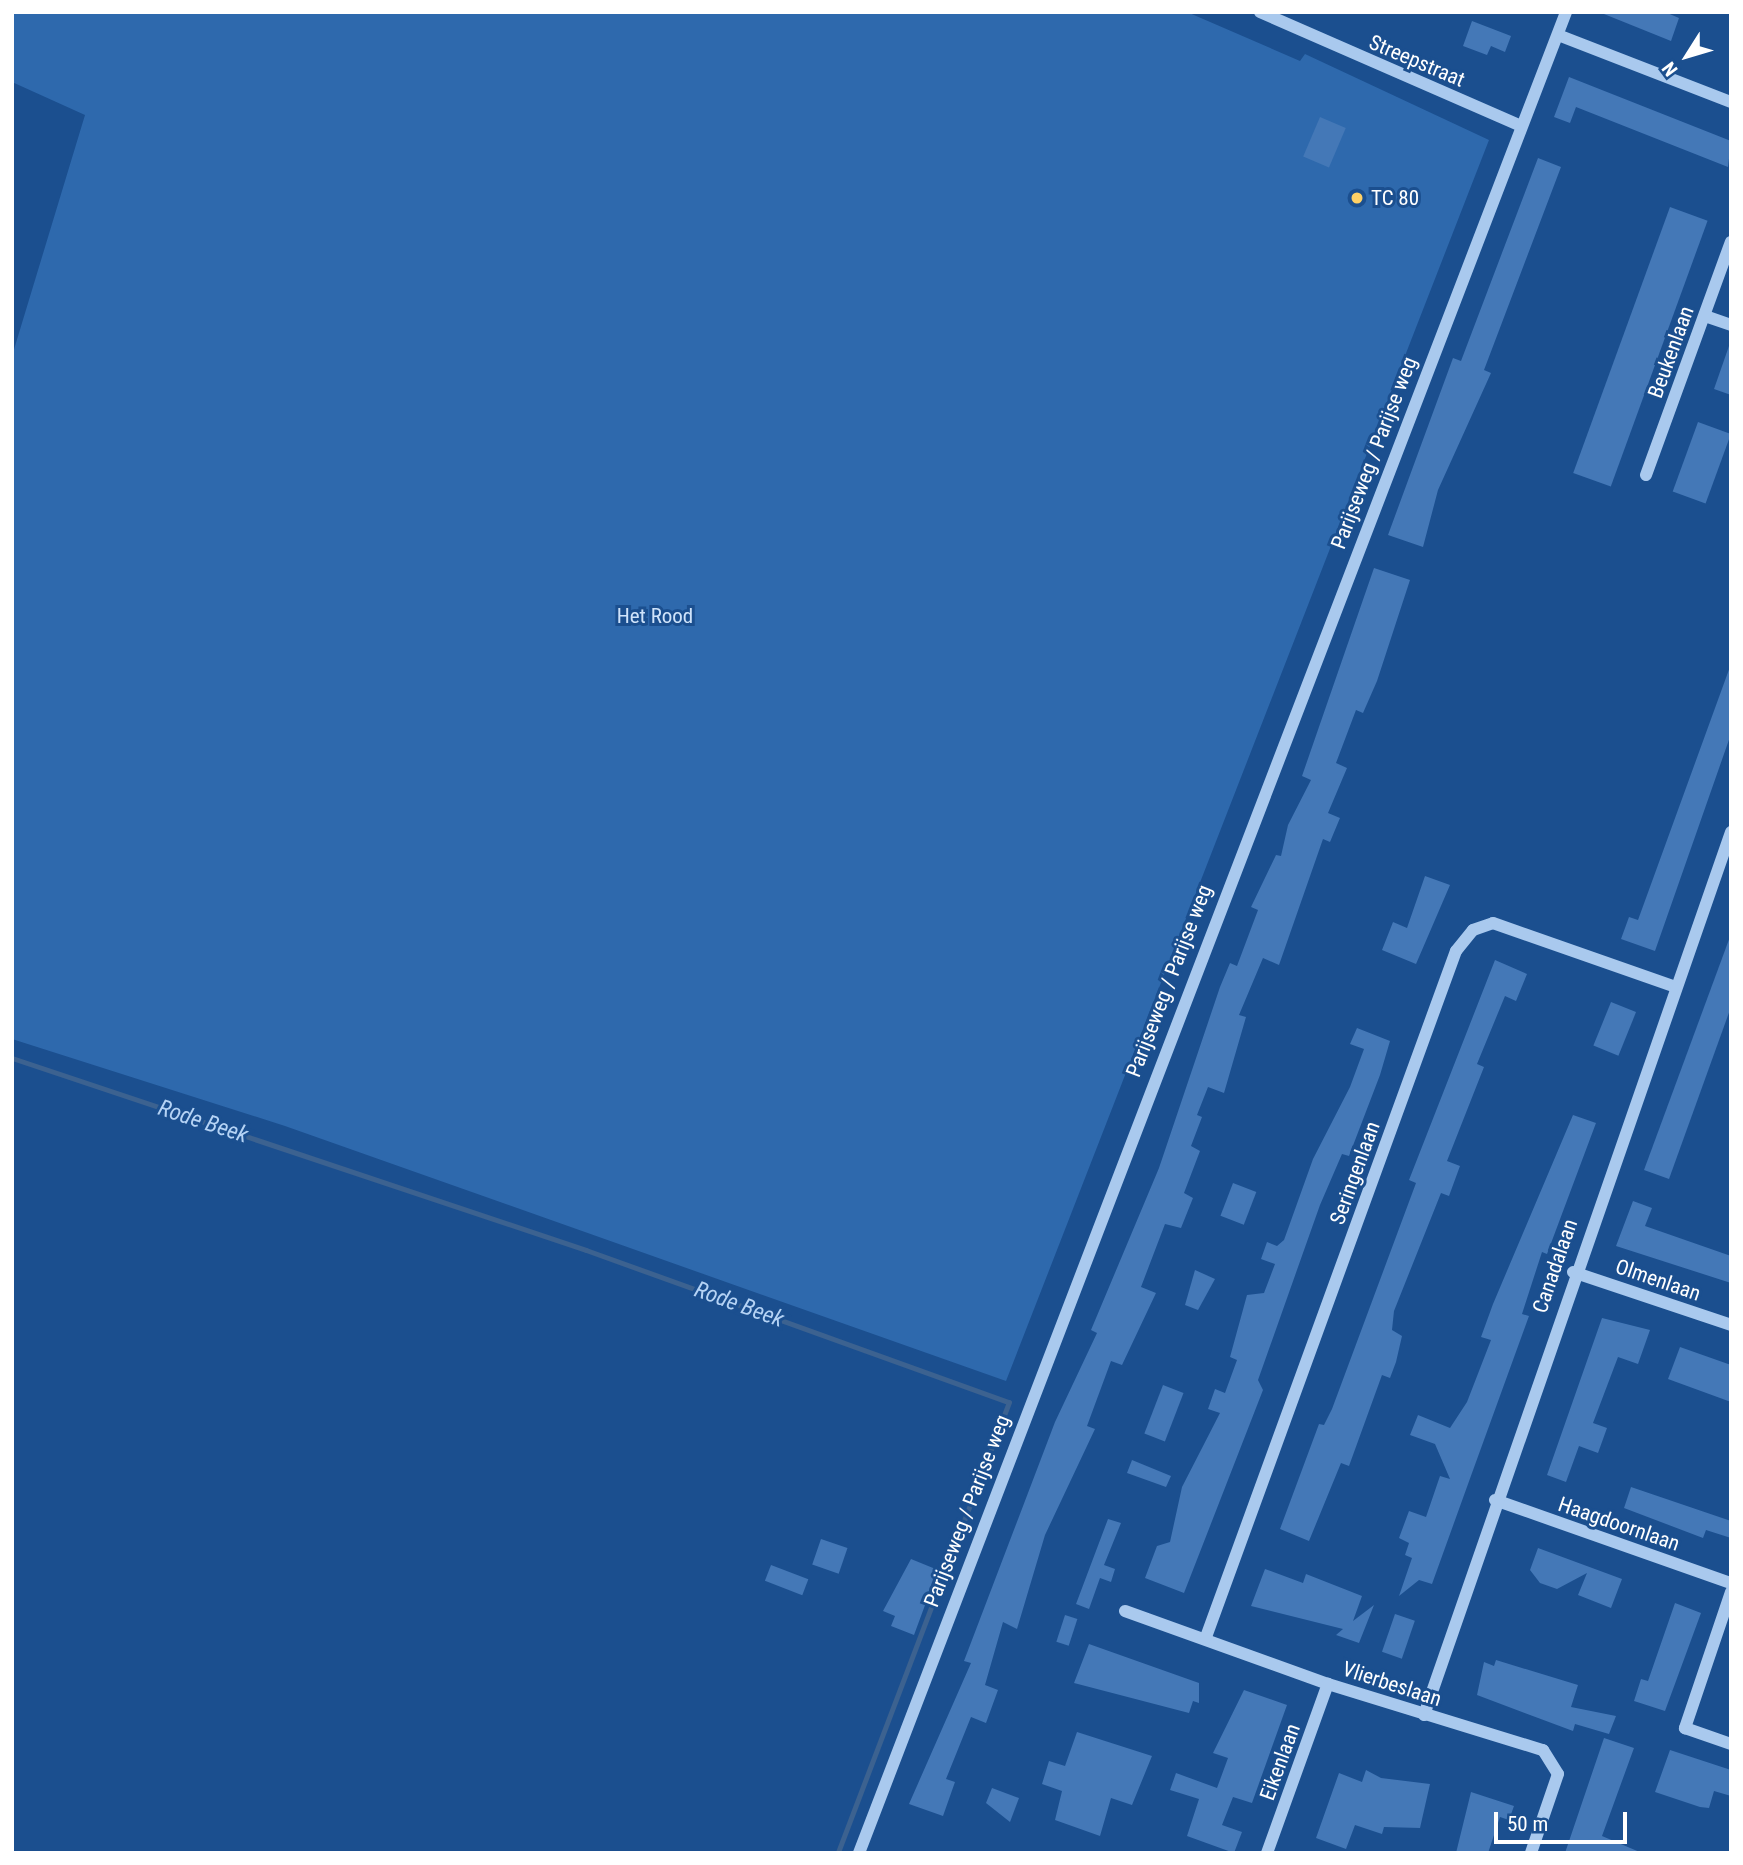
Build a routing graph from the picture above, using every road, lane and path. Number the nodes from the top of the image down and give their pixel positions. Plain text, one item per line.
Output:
1 (1260, 12) edge
2 (1566, 12) edge
3 (1558, 35) junction
4 (1731, 103) edge
5 (1521, 126) junction
6 (1731, 242) edge
7 (1725, 276) edge
8 (1705, 316) junction
9 (1731, 325) edge
10 (1646, 475) dead end
11 (1731, 832) edge
12 (1676, 987) junction
13 (1573, 1272) junction
14 (1731, 1325) edge
15 (1494, 1500) junction
16 (1731, 1583) edge
17 (1731, 1591) edge
18 (1125, 1611) dead end
19 (1206, 1637) junction
20 (1328, 1684) junction
21 (1424, 1715) junction
22 (1731, 1744) edge
23 (859, 1853) edge
24 (1267, 1853) edge
25 (1531, 1853) edge

1 - 5 street, Streepstraat
2 - 3 street
3 - 4 street
3 - 5 street, Parijseweg / Parijse weg
5 - 23 street, Parijseweg / Parijse weg
6 - 7 street, Beukenlaan
7 - 8 street, Beukenlaan
8 - 9 street
8 - 10 street, Beukenlaan
11 - 12 street, Canadalaan
12 - 13 street, Canadalaan
12 - 19 street, Seringenlaan
13 - 14 street, Olmenlaan
13 - 15 street, Canadalaan
15 - 16 street, Haagdoornlaan
15 - 21 street, Canadalaan
17 - 22 street
18 - 19 street, Vlierbeslaan
19 - 20 street, Vlierbeslaan
20 - 21 street, Vlierbeslaan
20 - 24 street, Eikenlaan
21 - 25 street, Vlierbeslaan

